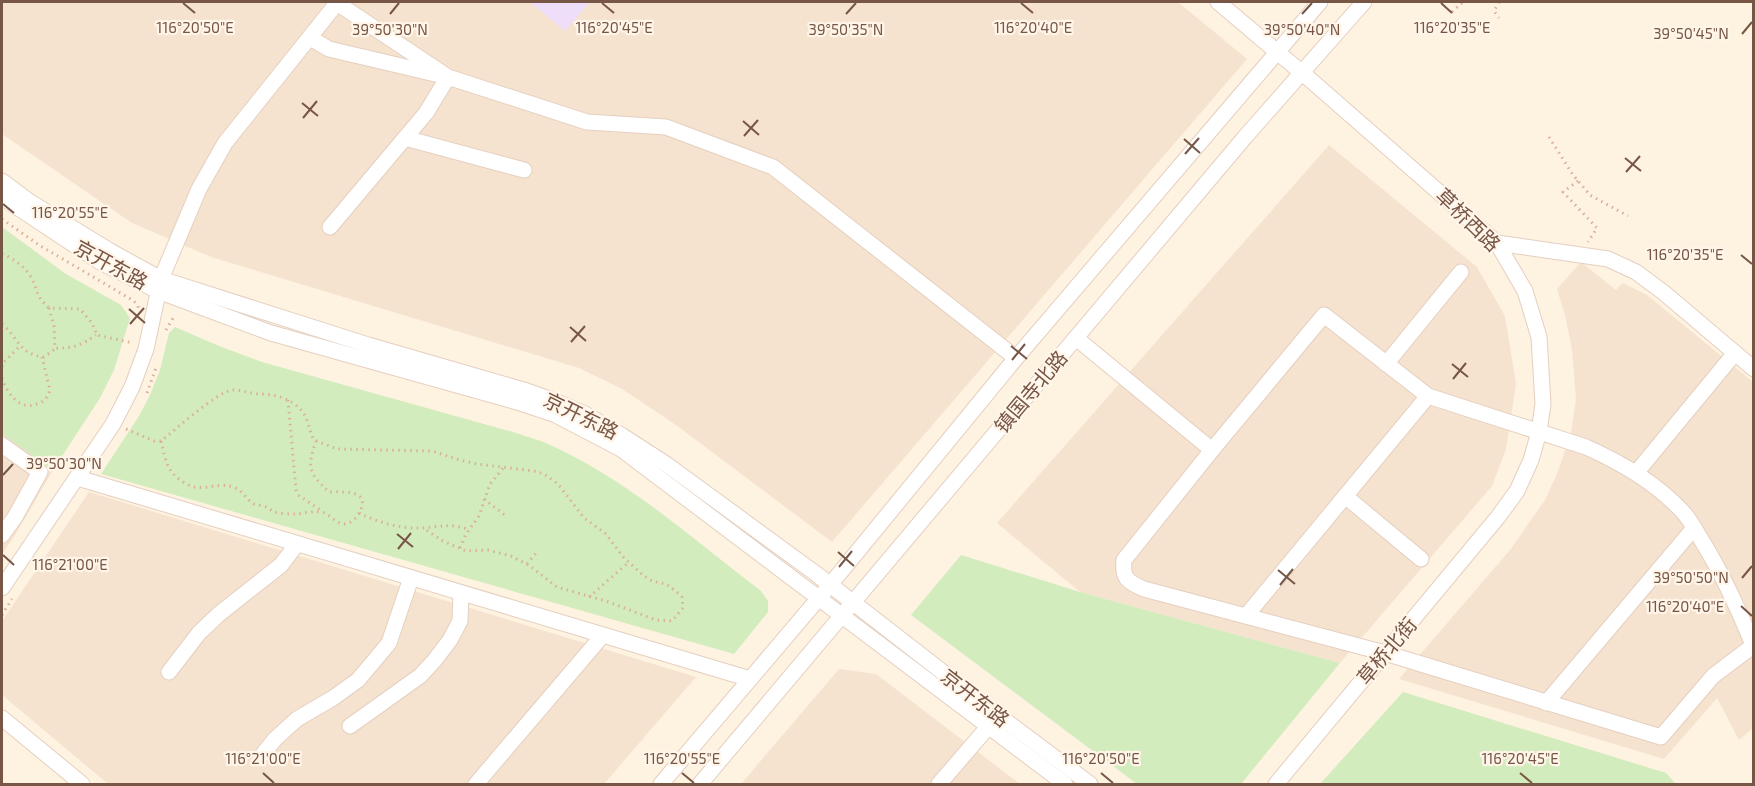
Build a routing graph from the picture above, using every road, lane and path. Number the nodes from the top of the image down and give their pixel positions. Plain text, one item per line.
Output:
1 (336, 2) edge
2 (1218, 2) edge
3 (1320, 2) edge
4 (1364, 2) edge
5 (1463, 2) edge
6 (1499, 2) edge
7 (1452, 12) dead end
8 (1499, 18) dead end
9 (310, 38) junction
10 (1278, 51) junction
11 (1302, 72) junction
12 (448, 77) junction
13 (1549, 137) dead end
14 (405, 138) junction
15 (524, 170) dead end
16 (2, 181) edge
17 (1578, 181) junction
18 (2, 197) edge
19 (1628, 216) dead end
20 (2, 219) edge
21 (330, 227) dead end
22 (1497, 243) junction
23 (2, 254) edge
24 (1579, 255) junction
25 (1461, 272) dead end
26 (160, 285) junction
27 (49, 308) junction
28 (139, 312) dead end
29 (2, 324) edge
30 (97, 335) junction
31 (137, 337) dead end
32 (1076, 338) junction
33 (135, 344) junction
34 (20, 346) junction
35 (55, 348) junction
36 (132, 352) dead end
37 (1735, 353) junction
38 (42, 357) junction
39 (1017, 358) junction
40 (1386, 364) junction
41 (2, 367) edge
42 (1754, 369) edge
43 (2, 379) edge
44 (1428, 396) junction
45 (288, 400) junction
46 (126, 429) dead end
47 (1539, 432) junction
48 (161, 441) junction
49 (316, 441) junction
50 (2, 445) edge
51 (1212, 450) junction
52 (504, 467) junction
53 (1636, 473) junction
54 (78, 478) junction
55 (1345, 496) junction
56 (484, 499) junction
57 (324, 512) junction
58 (359, 513) junction
59 (506, 516) dead end
60 (1498, 517) joint
61 (423, 528) junction
62 (1694, 528) junction
63 (468, 529) junction
64 (2, 535) edge
65 (297, 544) junction
66 (460, 548) junction
67 (537, 552) dead end
68 (1421, 559) dead end
69 (628, 562) junction
70 (527, 564) junction
71 (411, 578) junction
72 (830, 585) junction
73 (2, 588) edge
74 (461, 593) junction
75 (589, 597) junction
76 (818, 598) junction
77 (853, 603) junction
78 (842, 616) junction
79 (1246, 616) junction
80 (603, 635) junction
81 (1753, 645) edge
82 (1385, 653) junction
83 (169, 672) dead end
84 (750, 679) junction
85 (1546, 703) junction
86 (2, 718) edge
87 (993, 721) junction
88 (350, 726) dead end
89 (262, 754) dead end
90 (82, 784) edge
91 (476, 784) edge
92 (661, 784) edge
93 (700, 784) edge
94 (939, 784) edge
95 (1065, 784) edge
96 (1090, 784) edge
97 (1276, 784) edge

1 - 9 street
1 - 12 street
2 - 10 street, 草桥西路
3 - 10 street, 镇国寺北路
4 - 11 street, 镇国寺北路
5 - 7 path
6 - 8 path
9 - 12 street
9 - 26 street
10 - 11 street, 草桥西路
10 - 39 street, 镇国寺北路
11 - 22 street, 草桥西路
11 - 32 street, 镇国寺北路
12 - 14 street
12 - 39 street
13 - 17 path
14 - 15 street
14 - 21 street
16 - 26 street, 京开东路
17 - 19 path
17 - 24 path
18 - 26 street, 京开东路
20 - 28 path
22 - 24 street
22 - 47 street, 草桥西路
23 - 27 path
24 - 37 street
25 - 40 street
26 - 54 street
26 - 72 street, 京开东路
26 - 76 street, 京开东路
27 - 30 path
27 - 35 path
29 - 34 path
30 - 33 path
30 - 35 path
31 - 33 path
32 - 51 street
32 - 77 street, 镇国寺北路
33 - 36 path
34 - 38 path
34 - 41 path
35 - 38 path
37 - 42 street
37 - 53 street
38 - 43 path
39 - 72 street, 镇国寺北路
40 - 44 street
40 - 51 street
44 - 47 street
44 - 55 street
45 - 48 path
45 - 49 path
45 - 57 path
46 - 48 path
47 - 53 street
47 - 60 street, 草桥西路
48 - 57 path
49 - 52 path
49 - 58 path
50 - 64 street
51 - 79 street
52 - 56 path
52 - 69 path
53 - 62 street
54 - 65 street
54 - 73 street
55 - 68 street
55 - 79 street
56 - 59 path
56 - 63 path
57 - 58 path
58 - 61 path
60 - 82 street, 草桥北街
61 - 63 path
61 - 66 path
62 - 81 street
62 - 85 street
63 - 66 path
65 - 71 street
65 - 83 street
66 - 70 path
67 - 70 path
69 - 75 path
69 - 75 path
70 - 75 path
71 - 74 street
71 - 89 street
72 - 76 street, 镇国寺北路
72 - 77 street, 京开东路
74 - 80 street
74 - 88 street
76 - 78 street, 京开东路
76 - 84 street, 镇国寺北路
77 - 78 street, 镇国寺北路
77 - 87 street, 京开东路
78 - 87 street, 京开东路
78 - 93 street, 镇国寺北路
79 - 82 street
80 - 84 street
80 - 91 street
81 - 85 street
82 - 85 street
82 - 97 street, 草桥北街
84 - 92 street, 镇国寺北路
86 - 90 street
87 - 94 street
87 - 95 street, 京开东路
87 - 96 street, 京开东路

